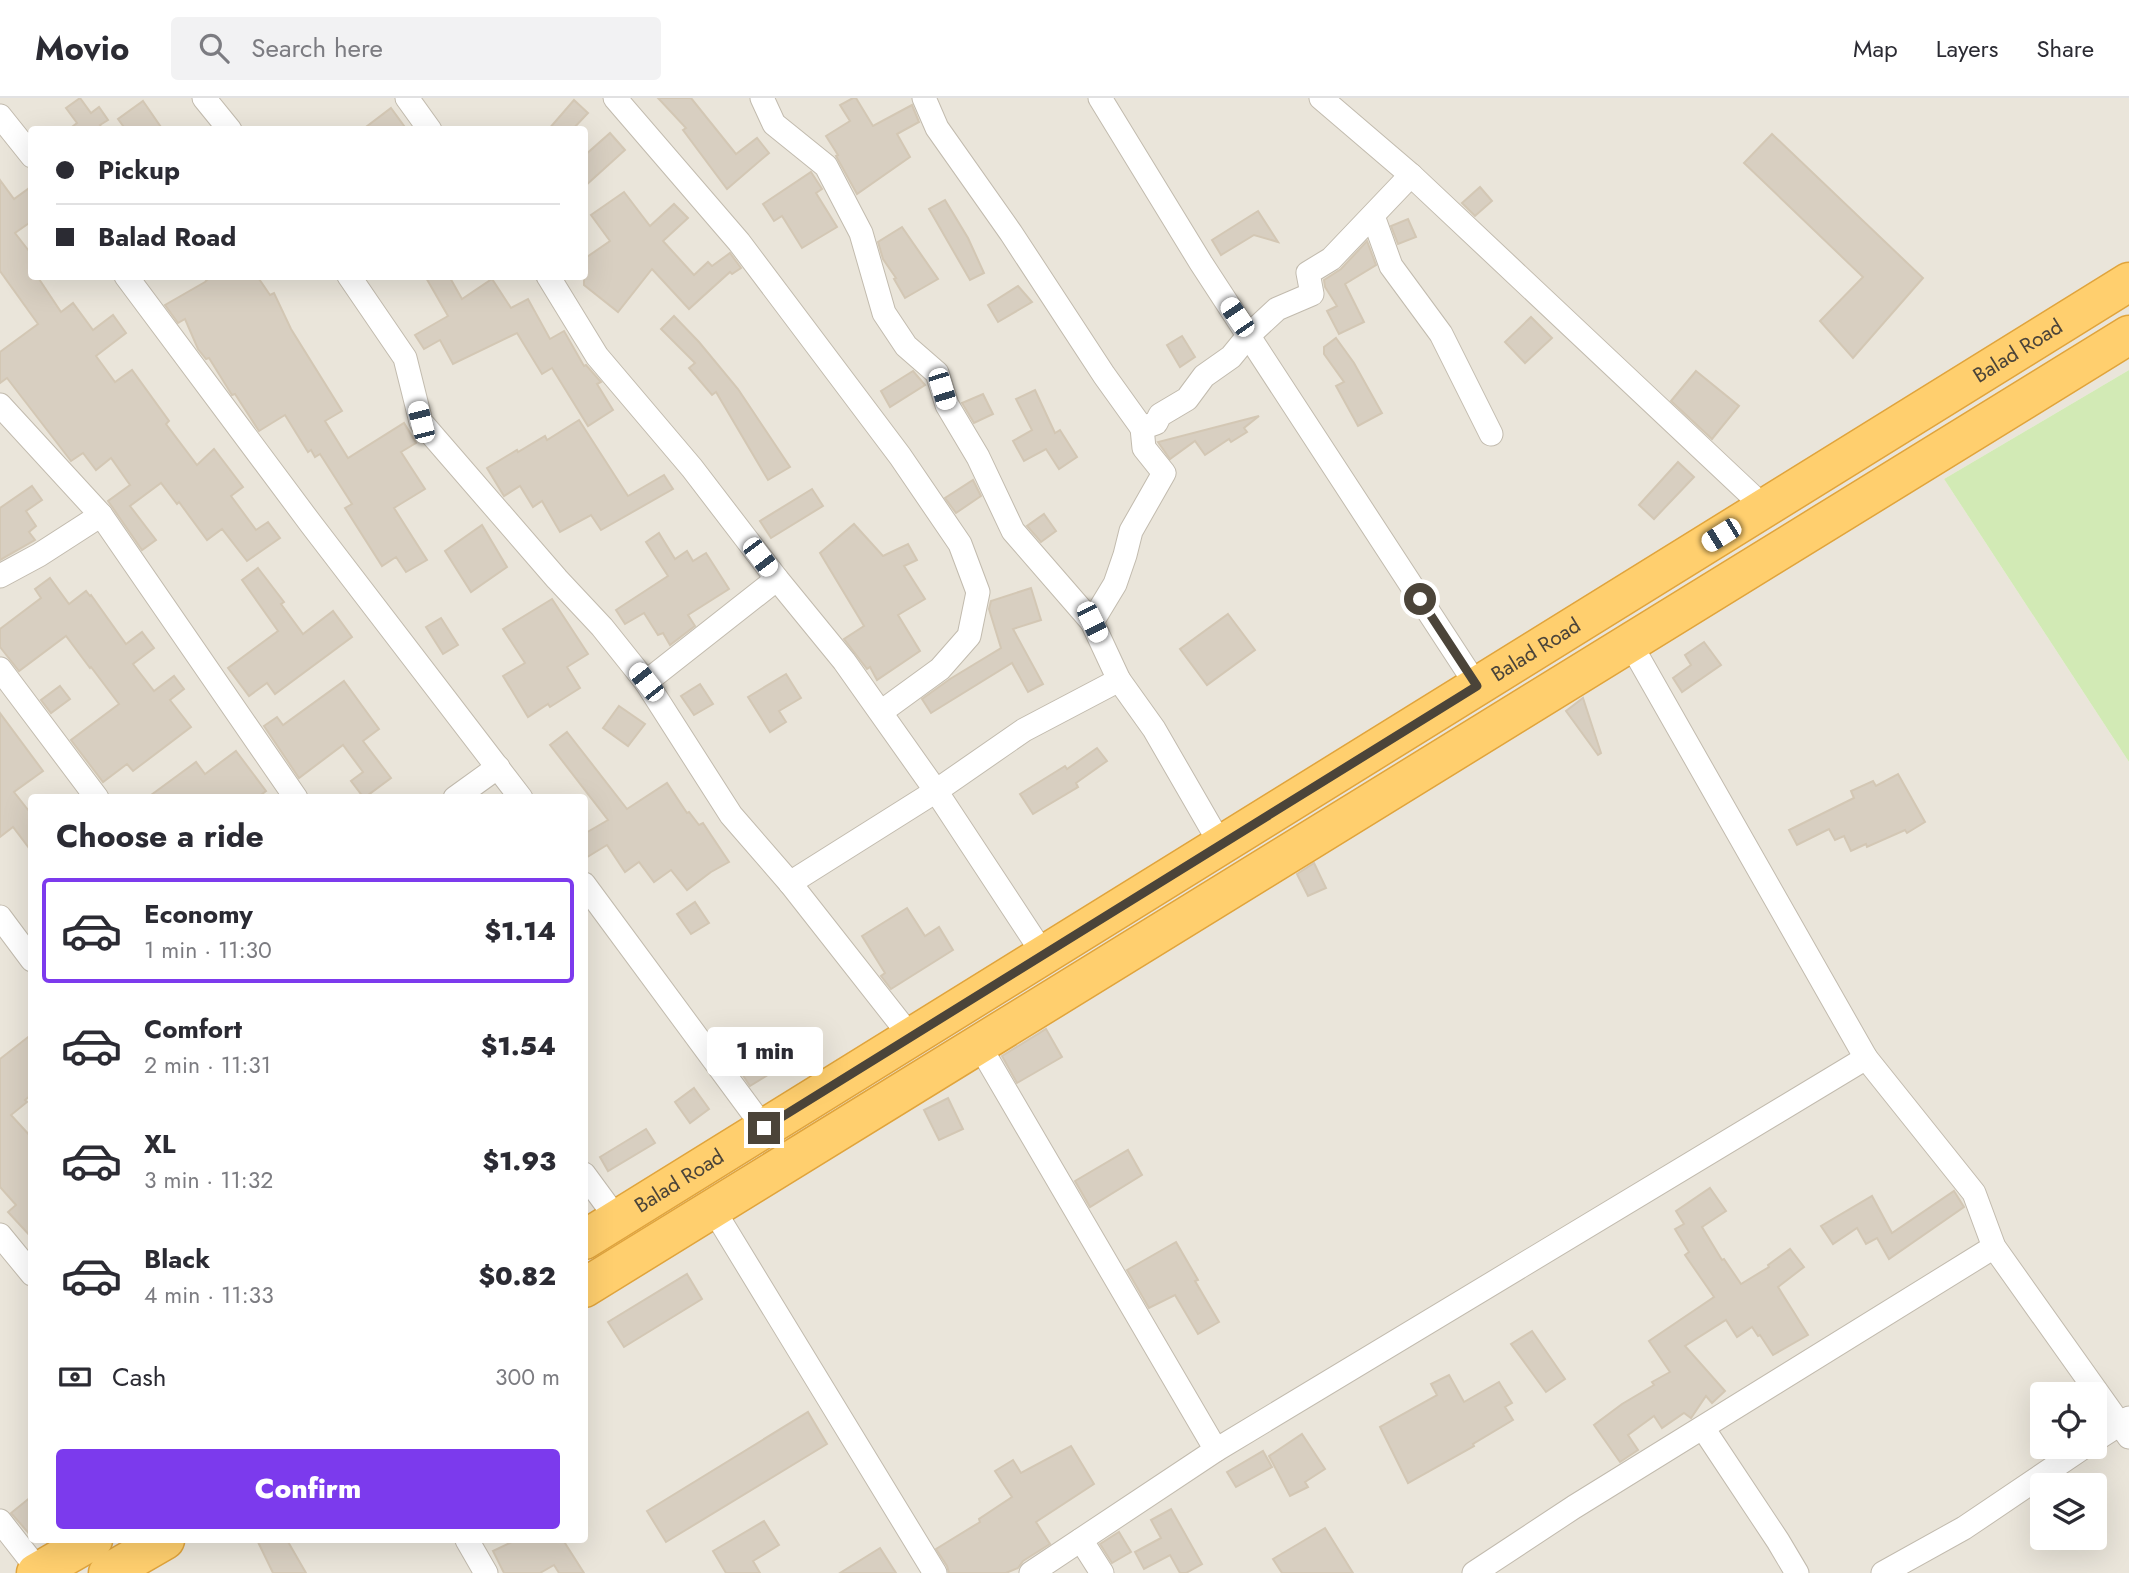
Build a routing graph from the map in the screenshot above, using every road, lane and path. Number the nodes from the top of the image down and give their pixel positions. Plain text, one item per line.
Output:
1 (204, 98) edge
2 (407, 98) edge
3 (615, 98) edge
4 (762, 98) edge
5 (924, 98) edge
6 (1100, 98) edge
7 (1321, 98) edge
8 (0, 116) edge
9 (227, 126) edge
10 (427, 126) edge
11 (28, 151) edge
12 (1410, 175) junction
13 (1373, 216) junction
14 (129, 280) edge
15 (352, 280) edge
16 (550, 280) edge
17 (2129, 282) edge
18 (1249, 335) junction
19 (2129, 335) edge
20 (0, 405) edge
21 (1142, 428) junction
22 (1491, 435) dead end
23 (1765, 508) junction
24 (101, 515) junction
25 (0, 576) edge
26 (777, 579) junction
27 (1092, 622) junction
28 (1630, 643) junction
29 (0, 669) edge
30 (1119, 680) junction
31 (646, 682) junction
32 (1477, 686) junction
33 (881, 712) junction
34 (498, 767) junction
35 (936, 791) junction
36 (94, 794) edge
37 (293, 794) edge
38 (461, 794) edge
39 (518, 794) edge
40 (1222, 845) junction
41 (790, 883) junction
42 (588, 889) edge
43 (0, 917) edge
44 (28, 955) edge
45 (1044, 955) junction
46 (911, 1037) junction
47 (979, 1045) junction
48 (1866, 1058) junction
49 (764, 1128) junction
50 (588, 1179) edge
51 (713, 1209) junction
52 (617, 1219) junction
53 (0, 1235) edge
54 (588, 1237) edge
55 (1994, 1247) junction
56 (28, 1269) edge
57 (588, 1286) edge
58 (2126, 1426) edge
59 (1703, 1428) junction
60 (2107, 1435) edge
61 (1216, 1450) junction
62 (2066, 1459) edge
63 (0, 1521) edge
64 (1081, 1539) junction
65 (158, 1543) edge
66 (469, 1543) edge
67 (105, 1565) edge
68 (38, 1572) edge
69 (486, 1573) edge
70 (935, 1573) edge
71 (1031, 1573) edge
72 (1102, 1573) edge
73 (1474, 1573) edge
74 (1797, 1573) edge
75 (1883, 1573) edge

1 - 9 street
2 - 10 street
3 - 33 street
4 - 27 street
5 - 21 street
6 - 18 street
7 - 12 street
8 - 11 street
12 - 13 street
12 - 23 street
13 - 18 street
13 - 22 street
14 - 34 street
15 - 31 street
16 - 26 street
17 - 23 highway, Balad Road
18 - 21 street
18 - 32 street
19 - 28 highway, Balad Road
20 - 24 street
21 - 27 street
23 - 32 highway, Balad Road
24 - 25 street
24 - 37 street
26 - 31 street
26 - 33 street
27 - 30 street
28 - 47 highway, Balad Road
28 - 48 street
29 - 36 street
30 - 35 street
30 - 40 street
31 - 41 street
32 - 40 highway, Balad Road
33 - 35 street
34 - 38 street
34 - 39 street
35 - 41 street
35 - 45 street
40 - 45 highway, Balad Road
41 - 46 street
42 - 49 street
43 - 44 street
45 - 46 highway, Balad Road
46 - 49 highway, Balad Road
47 - 51 highway, Balad Road
47 - 61 street
48 - 55 street
48 - 61 street
49 - 52 highway, Balad Road
50 - 52 street
51 - 57 highway, Balad Road
51 - 70 street
52 - 54 highway, Balad Road
53 - 56 street
55 - 58 street
55 - 59 street
58 - 60 street
59 - 73 street
59 - 74 street
61 - 64 street
62 - 75 street
63 - 68 street
64 - 71 street
64 - 72 street
65 - 67 highway
66 - 69 street
67 - 68 highway

